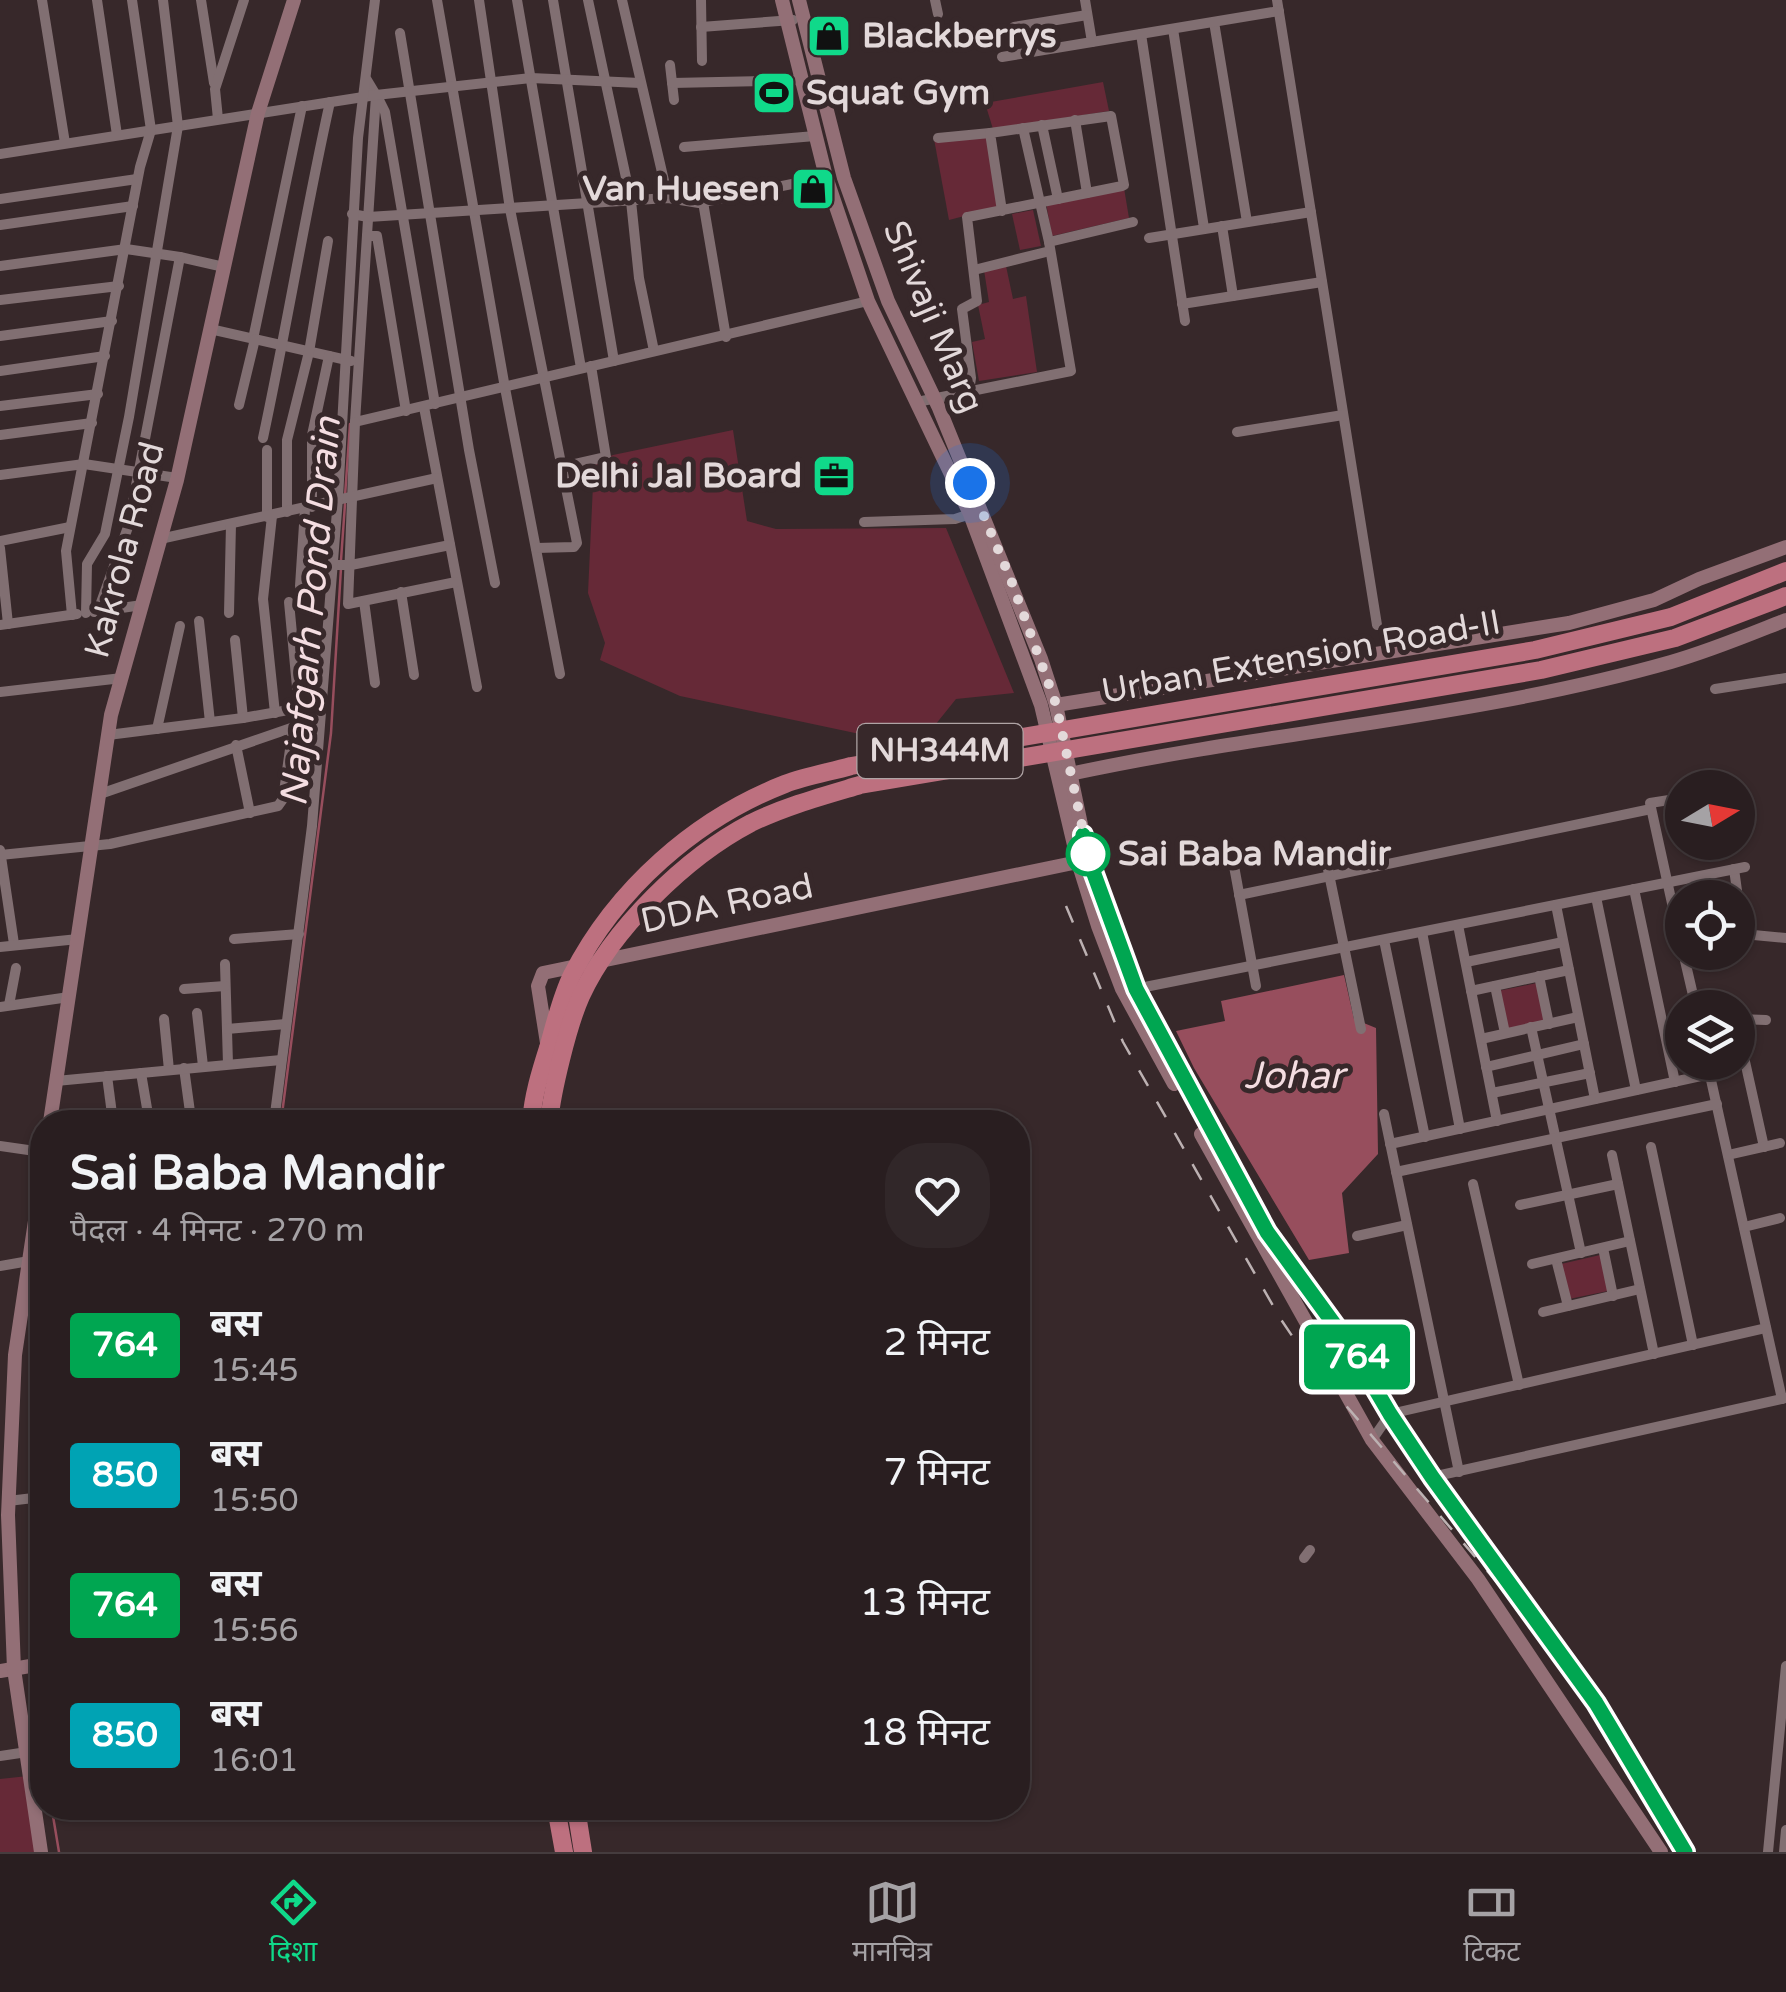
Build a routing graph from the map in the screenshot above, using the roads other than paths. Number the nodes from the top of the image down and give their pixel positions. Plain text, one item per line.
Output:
1 (42, 0) edge
2 (97, 0) edge
3 (132, 0) edge
4 (164, 0) edge
5 (201, 0) edge
6 (234, 0) edge
7 (244, 0) edge
8 (294, 0) edge
9 (375, 0) edge
10 (437, 0) edge
11 (479, 0) edge
12 (517, 0) edge
13 (553, 0) edge
14 (588, 0) edge
15 (622, 0) edge
16 (701, 0) edge
17 (782, 0) edge
18 (799, 0) edge
19 (934, 0) edge
20 (1085, 0) edge
21 (1278, 5) edge
22 (938, 14) dead end
23 (1088, 15) junction
24 (803, 17) junction
25 (788, 21) junction
26 (1214, 22) junction
27 (237, 24) junction
28 (701, 27) junction
29 (1014, 27) dead end
30 (1172, 29) junction
31 (400, 32) dead end
32 (1141, 34) junction
33 (1092, 42) junction
34 (1002, 57) dead end
35 (702, 61) dead end
36 (670, 65) dead end
37 (531, 78) junction
38 (565, 79) junction
39 (366, 80) junction
40 (802, 80) junction
41 (494, 82) junction
42 (607, 82) junction
43 (672, 83) junction
44 (640, 84) junction
45 (452, 88) junction
46 (215, 89) junction
47 (409, 92) junction
48 (376, 95) junction
49 (364, 97) junction
50 (674, 100) dead end
51 (330, 102) junction
52 (302, 106) junction
53 (258, 113) junction
54 (218, 119) junction
55 (1076, 120) junction
56 (1042, 125) junction
57 (178, 126) junction
58 (1023, 128) junction
59 (150, 130) junction
60 (990, 133) junction
61 (117, 135) junction
62 (0, 136) edge
63 (815, 136) junction
64 (938, 138) dead end
65 (65, 144) junction
66 (684, 147) dead end
67 (1, 153) edge
68 (826, 177) junction
69 (138, 179) junction
70 (1087, 192) junction
71 (668, 198) junction
72 (0, 199) edge
73 (1058, 199) junction
74 (631, 201) junction
75 (704, 202) junction
76 (1040, 202) junction
77 (588, 204) junction
78 (133, 206) junction
79 (553, 207) junction
80 (510, 209) junction
81 (474, 211) junction
82 (1002, 211) junction
83 (1311, 212) junction
84 (428, 214) junction
85 (401, 215) junction
86 (361, 216) junction
87 (1133, 222) dead end
88 (1247, 222) junction
89 (0, 225) edge
90 (1222, 226) junction
91 (1204, 228) junction
92 (1172, 234) junction
93 (367, 236) junction
94 (1149, 238) dead end
95 (328, 241) dead end
96 (1050, 246) junction
97 (126, 249) junction
98 (156, 253) junction
99 (180, 257) junction
100 (0, 266) edge
101 (224, 267) junction
102 (974, 270) junction
103 (1322, 282) junction
104 (118, 286) junction
105 (1233, 296) junction
106 (0, 300) edge
107 (868, 301) junction
108 (1182, 304) junction
109 (112, 321) junction
110 (1185, 321) dead end
111 (210, 329) junction
112 (0, 336) edge
113 (726, 337) junction
114 (254, 339) junction
115 (283, 346) junction
116 (654, 351) junction
117 (308, 352) junction
118 (105, 356) junction
119 (328, 356) junction
120 (614, 360) junction
121 (352, 361) junction
122 (586, 367) junction
123 (0, 370) edge
124 (546, 377) junction
125 (505, 388) junction
126 (969, 390) junction
127 (98, 394) junction
128 (934, 397) junction
129 (462, 398) junction
130 (917, 402) junction
131 (0, 406) edge
132 (239, 406) dead end
133 (429, 406) junction
134 (406, 411) junction
135 (1343, 415) junction
136 (355, 422) junction
137 (92, 423) junction
138 (1238, 432) dead end
139 (0, 435) edge
140 (84, 464) junction
141 (562, 467) junction
142 (118, 469) junction
143 (138, 472) junction
144 (0, 475) edge
145 (177, 478) junction
146 (437, 478) junction
147 (344, 498) junction
148 (308, 508) junction
149 (287, 512) junction
150 (970, 514) junction
151 (270, 516) junction
152 (864, 522) dead end
153 (231, 524) junction
154 (70, 527) junction
155 (160, 539) junction
156 (0, 545) edge
157 (450, 545) junction
158 (1786, 547) edge
159 (536, 548) junction
160 (341, 565) junction
161 (1786, 571) edge
162 (456, 582) junction
163 (495, 584) dead end
164 (300, 586) dead end
165 (402, 592) junction
166 (1786, 596) edge
167 (364, 601) junction
168 (289, 602) dead end
169 (142, 605) junction
170 (92, 612) junction
171 (229, 613) dead end
172 (72, 615) junction
173 (1786, 620) edge
174 (199, 621) dead end
175 (4, 624) edge
176 (1376, 625) dead end
177 (180, 626) dead end
178 (235, 640) dead end
179 (560, 674) dead end
180 (414, 675) dead end
181 (122, 678) junction
182 (1786, 678) edge
183 (374, 683) dead end
184 (477, 687) dead end
185 (1715, 689) dead end
186 (0, 692) edge
187 (322, 704) junction
188 (1056, 704) junction
189 (299, 708) junction
190 (276, 713) junction
191 (243, 718) junction
192 (320, 718) junction
193 (210, 722) junction
194 (293, 728) junction
195 (157, 729) junction
196 (108, 735) junction
197 (236, 746) junction
198 (1070, 774) junction
199 (100, 794) junction
200 (1665, 801) edge
201 (1651, 809) junction
202 (250, 813) junction
203 (92, 844) junction
204 (1324, 850) dead end
205 (0, 853) edge
206 (1076, 862) junction
207 (1234, 866) dead end
208 (1330, 876) junction
209 (1666, 880) edge
210 (1682, 880) edge
211 (1740, 880) edge
212 (1665, 883) edge
213 (1634, 890) junction
214 (1240, 895) junction
215 (1596, 897) junction
216 (1556, 906) junction
217 (1458, 925) junction
218 (1422, 932) junction
219 (299, 934) junction
220 (1786, 938) edge
221 (78, 939) junction
222 (234, 939) dead end
223 (1755, 939) edge
224 (1384, 940) junction
225 (1563, 942) junction
226 (14, 944) junction
227 (0, 946) edge
228 (1344, 948) junction
229 (1466, 962) junction
230 (225, 964) dead end
231 (1252, 967) junction
232 (16, 968) dead end
233 (1569, 970) junction
234 (1539, 976) junction
235 (226, 986) junction
236 (1256, 986) dead end
237 (1496, 986) junction
238 (184, 989) dead end
239 (1136, 989) junction
240 (1472, 991) junction
241 (69, 997) junction
242 (5, 1006) edge
243 (196, 1013) dead end
244 (1578, 1017) junction
245 (164, 1018) dead end
246 (1755, 1020) edge
247 (1766, 1020) dead end
248 (286, 1024) junction
249 (1549, 1024) junction
250 (1531, 1028) junction
251 (226, 1029) junction
252 (1361, 1029) dead end
253 (1505, 1033) junction
254 (1481, 1038) junction
255 (1584, 1044) junction
256 (1537, 1055) junction
257 (281, 1060) junction
258 (228, 1064) junction
259 (203, 1066) junction
260 (1486, 1067) junction
261 (184, 1068) junction
262 (168, 1070) junction
263 (1590, 1072) junction
264 (142, 1073) junction
265 (106, 1076) junction
266 (1680, 1080) edge
267 (1711, 1080) edge
268 (1749, 1080) edge
269 (56, 1082) junction
270 (1543, 1082) junction
271 (1675, 1082) junction
272 (1636, 1090) junction
273 (1492, 1093) junction
274 (1595, 1099) junction
275 (1716, 1104) junction
276 (1549, 1109) junction
277 (52, 1110) edge
278 (111, 1110) edge
279 (148, 1110) edge
280 (190, 1110) edge
281 (275, 1110) edge
282 (532, 1110) edge
283 (551, 1110) edge
284 (558, 1110) edge
285 (1384, 1114) dead end
286 (1497, 1121) junction
287 (1460, 1129) junction
288 (1425, 1136) junction
289 (1555, 1138) junction
290 (1780, 1143) dead end
291 (1390, 1144) junction
292 (0, 1146) edge
293 (1764, 1146) junction
294 (1651, 1147) dead end
295 (30, 1150) edge
296 (1612, 1155) dead end
297 (1728, 1155) junction
298 (1396, 1172) junction
299 (1473, 1184) dead end
300 (1618, 1184) junction
301 (1568, 1195) junction
302 (1520, 1205) dead end
303 (1780, 1218) dead end
304 (1407, 1225) junction
305 (1744, 1227) junction
306 (1357, 1236) dead end
307 (1630, 1241) junction
308 (1603, 1248) junction
309 (1581, 1253) junction
310 (30, 1254) edge
311 (1556, 1258) junction
312 (29, 1261) junction
313 (1532, 1264) dead end
314 (0, 1266) edge
315 (1640, 1290) junction
316 (1613, 1296) junction
317 (1568, 1306) junction
318 (1543, 1312) dead end
319 (1766, 1328) junction
320 (1693, 1345) junction
321 (1654, 1354) junction
322 (7, 1366) edge
323 (1519, 1385) junction
324 (1784, 1399) edge
325 (1444, 1403) junction
326 (1390, 1414) junction
327 (1372, 1440) junction
328 (1459, 1472) junction
329 (1432, 1477) junction
330 (30, 1499) edge
331 (8, 1501) junction
332 (4, 1526) edge
333 (1786, 1666) edge
334 (7, 1670) edge
335 (27, 1752) junction
336 (1782, 1755) edge
337 (0, 1756) edge
338 (30, 1773) edge
339 (37, 1820) edge
340 (558, 1820) edge
341 (578, 1820) edge
342 (1786, 1830) edge
343 (41, 1852) edge
344 (564, 1852) edge
345 (583, 1852) edge
346 (1661, 1852) edge
347 (1685, 1852) edge
348 (1768, 1852) edge
349 (1784, 1852) edge

1 - 65 street
2 - 61 street
3 - 59 street
4 - 57 street
5 - 46 street
6 - 27 street
7 - 27 street
8 - 53 main road, Kakrola Road
9 - 39 street
10 - 45 street
11 - 41 street
12 - 37 street
13 - 38 street
14 - 42 street
15 - 44 street
16 - 28 street
17 - 25 main road, Shivaji Marg
18 - 24 main road, Shivaji Marg
19 - 22 street
20 - 23 street
21 - 26 street
21 - 83 street
23 - 29 street
23 - 33 street
24 - 25 street
24 - 128 main road, Shivaji Marg
25 - 28 street
25 - 40 main road, Shivaji Marg
26 - 30 street
26 - 88 street
27 - 46 street
28 - 35 street
30 - 32 street
30 - 91 street
31 - 47 street
32 - 33 street
32 - 92 street
33 - 34 street
36 - 43 street
37 - 38 street
37 - 41 street
37 - 79 street
38 - 42 street
38 - 77 street
39 - 48 street
39 - 49 street
40 - 43 street
40 - 63 main road, Shivaji Marg
41 - 45 street
41 - 80 street
42 - 44 street
42 - 74 street
43 - 50 street
44 - 71 street
45 - 47 street
45 - 81 street
46 - 54 street
47 - 48 street
47 - 84 street
48 - 49 street
48 - 85 street
48 - 86 street
49 - 51 street
49 - 86 street
51 - 52 street
51 - 115 street
52 - 53 street
52 - 114 street
53 - 54 street
53 - 101 main road, Kakrola Road
54 - 57 street
55 - 56 street
55 - 70 street
55 - 70 street
56 - 58 street
56 - 73 street
57 - 59 street
57 - 98 street
58 - 60 street
58 - 76 street
59 - 61 street
59 - 69 street
60 - 64 street
60 - 82 street
61 - 65 street
62 - 67 street
63 - 66 street
63 - 68 main road, Shivaji Marg
65 - 67 street
68 - 75 street
68 - 107 main road, Shivaji Marg
69 - 72 street
69 - 78 street
70 - 73 street
71 - 74 street
71 - 75 street
73 - 76 street
74 - 77 street
74 - 116 street
75 - 113 street
76 - 82 street
76 - 96 street
77 - 79 street
77 - 120 street
78 - 89 street
78 - 97 street
79 - 80 street
79 - 122 street
80 - 81 street
80 - 124 street
81 - 84 street
81 - 125 street
82 - 102 street
83 - 88 street
83 - 103 street
84 - 85 street
84 - 129 street
85 - 86 street
85 - 133 street
86 - 93 street
86 - 121 street
87 - 96 street
88 - 90 street
90 - 91 street
90 - 105 street
91 - 92 street
92 - 94 street
92 - 108 street
93 - 121 street
93 - 134 street
95 - 117 street
96 - 102 street
96 - 126 street
97 - 98 street
97 - 100 street
97 - 104 street
98 - 99 street
98 - 142 street
99 - 101 street
99 - 143 street
101 - 111 main road, Kakrola Road
102 - 126 street
103 - 105 street
103 - 135 street
104 - 106 street
104 - 109 street
105 - 108 street
107 - 113 street
107 - 130 main road, Shivaji Marg
108 - 110 street
109 - 112 street
109 - 118 street
111 - 114 street
111 - 145 main road, Kakrola Road
113 - 116 street
114 - 115 street
114 - 132 street
115 - 117 street
115 - 151 street
116 - 120 street
117 - 119 street
117 - 149 street
118 - 123 street
118 - 127 street
119 - 121 street
119 - 148 street
120 - 122 street
121 - 136 street
121 - 147 street
122 - 124 street
122 - 141 street
124 - 125 street
124 - 141 street
125 - 129 street
125 - 159 street
126 - 128 street
127 - 131 street
127 - 137 street
128 - 130 street
128 - 188 main road, Shivaji Marg
129 - 133 street
129 - 163 street
130 - 150 main road, Shivaji Marg
133 - 134 street
133 - 146 street
134 - 136 street
135 - 138 street
135 - 176 street
136 - 147 street
137 - 139 street
137 - 140 street
140 - 142 street
140 - 144 street
140 - 154 street
141 - 159 street
142 - 143 street
142 - 170 street
143 - 145 street
143 - 170 street
145 - 155 main road, Kakrola Road
146 - 147 street
146 - 157 street
147 - 148 street
147 - 160 street
147 - 160 street
148 - 149 street
148 - 164 street
149 - 151 street
150 - 152 street
150 - 206 main road, Shivaji Marg
151 - 153 street
151 - 190 street
153 - 155 street
153 - 171 street
154 - 156 street
154 - 172 street
155 - 169 main road, Kakrola Road
156 - 175 street
157 - 160 street
157 - 162 street
158 - 188 main road
159 - 179 street
160 - 167 street
160 - 187 street
161 - 282 highway, Urban Extension Road-II / NH344M
162 - 165 street
162 - 184 street
165 - 167 street
165 - 180 street
166 - 283 highway, Urban Extension Road-II / NH344M
167 - 183 street
168 - 189 street
169 - 170 street
169 - 181 main road, Kakrola Road
170 - 172 street
172 - 175 street
173 - 198 main road
174 - 193 street
177 - 195 street
178 - 191 street
181 - 186 street
181 - 196 main road, Kakrola Road
182 - 185 street
187 - 189 street
187 - 192 street
188 - 198 main road, Shivaji Marg
189 - 190 street
190 - 191 street
191 - 193 street
192 - 194 street
192 - 219 street
193 - 195 street
194 - 197 street
194 - 202 street
195 - 196 street
196 - 199 main road, Kakrola Road
197 - 199 street
197 - 202 street
198 - 239 main road, Shivaji Marg
199 - 203 main road, Kakrola Road
200 - 201 street
201 - 208 street
201 - 209 street
202 - 203 street
203 - 205 street
203 - 221 main road, Kakrola Road
204 - 208 street
205 - 226 street
206 - 284 main road, DDA Road
206 - 327 main road, Shivaji Marg
207 - 214 street
208 - 214 street
208 - 228 street
210 - 211 street
212 - 213 street
213 - 215 street
213 - 271 street
214 - 231 street
215 - 216 street
215 - 272 street
216 - 217 street
216 - 225 street
217 - 218 street
217 - 229 street
218 - 224 street
218 - 287 street
219 - 222 street
219 - 248 street
220 - 223 street
221 - 226 street
221 - 241 main road, Kakrola Road
224 - 228 street
224 - 288 street
225 - 229 street
225 - 233 street
226 - 227 street
228 - 231 street
228 - 252 street
229 - 240 street
230 - 235 street
231 - 236 street
231 - 239 street
232 - 242 street
233 - 234 street
233 - 244 street
234 - 237 street
234 - 249 street
235 - 238 street
235 - 251 street
237 - 240 street
237 - 253 street
239 - 326 main road, Shivaji Marg
240 - 254 street
241 - 242 street
241 - 269 main road, Kakrola Road
243 - 259 street
244 - 249 street
244 - 255 street
245 - 262 street
246 - 247 street
248 - 251 street
248 - 257 street
249 - 250 street
250 - 253 street
250 - 256 street
251 - 258 street
253 - 254 street
254 - 260 street
255 - 256 street
255 - 263 street
256 - 260 street
256 - 270 street
257 - 258 street
257 - 281 street
258 - 259 street
259 - 261 street
260 - 273 street
261 - 262 street
261 - 280 street
262 - 264 street
263 - 270 street
263 - 274 street
264 - 265 street
264 - 279 street
265 - 269 street
265 - 278 street
266 - 271 street
267 - 275 street
268 - 293 street
269 - 277 main road, Kakrola Road
270 - 273 street
270 - 276 street
271 - 272 street
272 - 274 street
273 - 286 street
274 - 276 street
275 - 289 street
275 - 297 street
276 - 286 street
276 - 289 street
285 - 291 street
286 - 287 street
287 - 288 street
288 - 291 street
289 - 298 street
289 - 301 street
290 - 293 street
291 - 298 street
292 - 295 street
293 - 297 street
294 - 320 street
296 - 300 street
297 - 305 street
298 - 304 street
299 - 323 street
300 - 301 street
300 - 307 street
301 - 302 street
301 - 309 street
303 - 305 street
304 - 306 street
304 - 325 street
305 - 319 street
307 - 308 street
307 - 315 street
308 - 309 street
308 - 316 street
309 - 311 street
310 - 312 main road
311 - 313 street
311 - 317 street
312 - 314 street
312 - 322 main road
315 - 316 street
315 - 321 street
316 - 317 street
317 - 318 street
319 - 320 street
319 - 324 street
320 - 321 street
321 - 323 street
322 - 331 main road
323 - 325 street
324 - 328 street
325 - 326 street
325 - 328 street
326 - 327 street
326 - 329 main road, Shivaji Marg
327 - 346 main road, Shivaji Marg
328 - 329 street
329 - 347 main road, Shivaji Marg
330 - 331 street
331 - 332 main road
332 - 334 main road
333 - 336 street
334 - 335 main road
335 - 337 street
335 - 338 main road
336 - 348 street
339 - 343 main road
340 - 344 highway
341 - 345 highway
342 - 349 street

